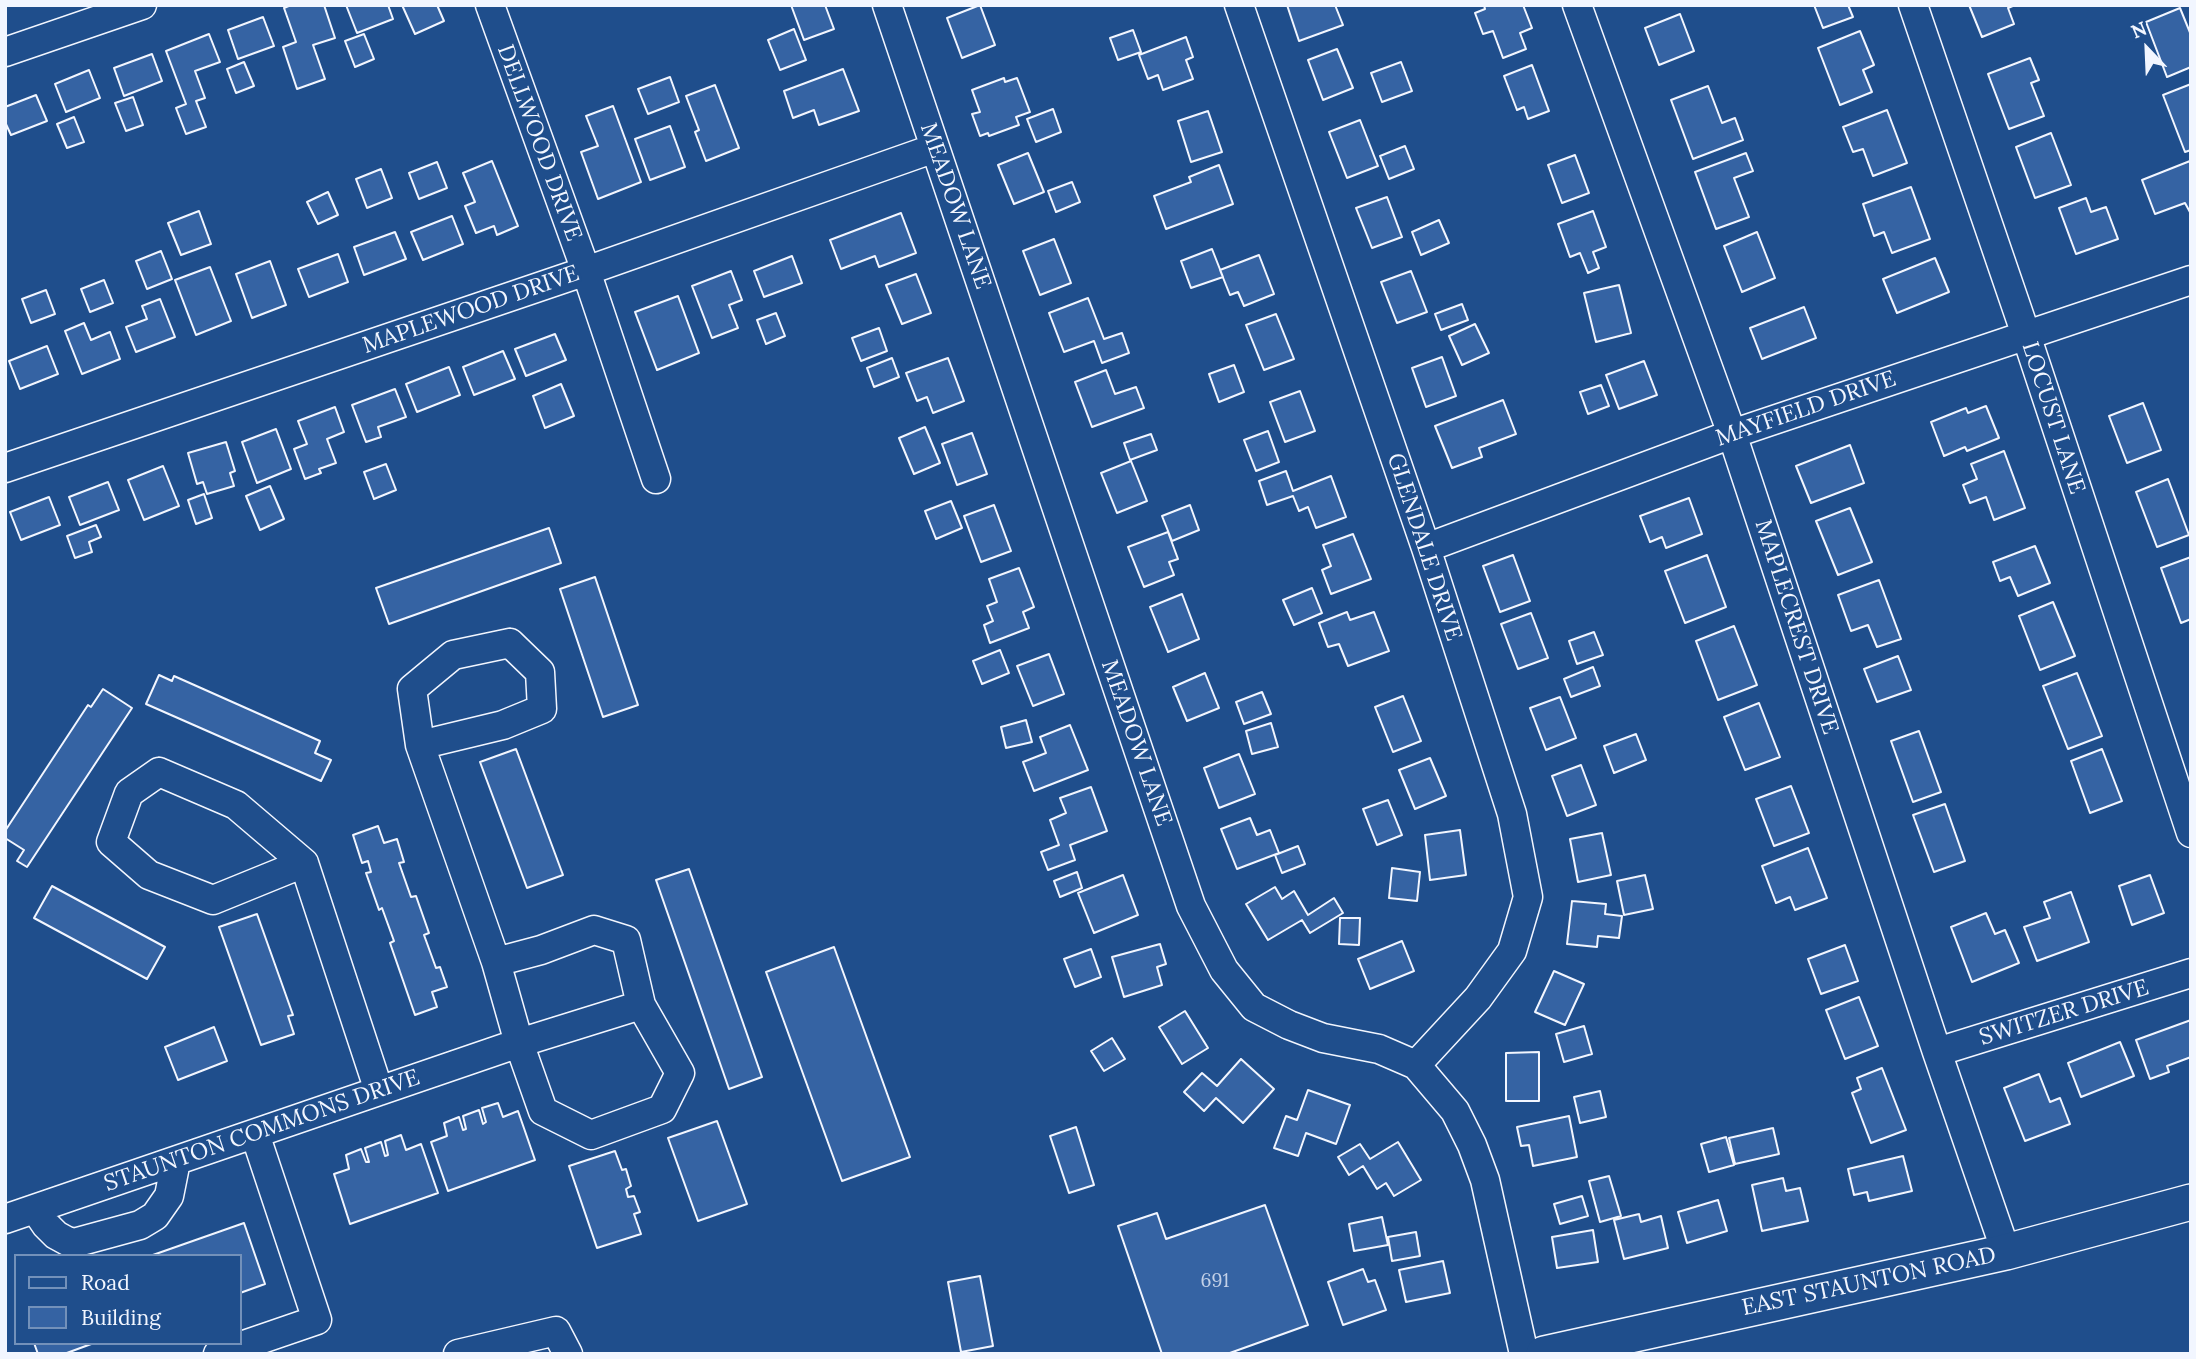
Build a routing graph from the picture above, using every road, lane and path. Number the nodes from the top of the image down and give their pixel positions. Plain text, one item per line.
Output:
1 (142, 5) edge
2 (490, 5) edge
3 (887, 5) edge
4 (1239, 5) edge
5 (1577, 5) edge
6 (1913, 5) edge
7 (5, 52) edge
8 (936, 148) junction
9 (586, 271) junction
10 (2191, 280) edge
11 (2026, 335) junction
12 (1732, 434) junction
13 (5, 468) edge
14 (656, 479) dead end
15 (1426, 548) junction
16 (420, 745) junction
17 (2191, 833) edge
18 (304, 863) junction
19 (496, 962) junction
20 (2191, 973) edge
21 (641, 1004) junction
22 (519, 1043) junction
23 (1937, 1052) junction
24 (1416, 1065) junction
25 (379, 1091) junction
26 (255, 1134) junction
27 (176, 1161) junction
28 (2191, 1202) edge
29 (36, 1209) junction
30 (5, 1219) edge
31 (2006, 1252) junction
32 (218, 1354) edge
33 (458, 1354) edge
34 (568, 1354) edge
35 (1524, 1354) edge
36 (1544, 1354) edge

1 - 7 street
2 - 9 street, DELLWOOD DRIVE
3 - 8 street, MEADOW LANE
4 - 15 street, GLENDALE DRIVE
5 - 12 street, MAPLECREST DRIVE
6 - 11 street, LOCUST LANE
8 - 9 street, MAPLEWOOD DRIVE
8 - 24 street, MEADOW LANE
9 - 13 street, MAPLEWOOD DRIVE
9 - 14 street, DELLWOOD DRIVE
10 - 11 street, MAYFIELD DRIVE
11 - 12 street, MAYFIELD DRIVE
11 - 17 street, LOCUST LANE
12 - 15 street, MAYFIELD DRIVE
12 - 23 street, MAPLECREST DRIVE
15 - 24 street, GLENDALE DRIVE
16 - 16 street
16 - 19 street
18 - 18 street
18 - 25 street
19 - 21 street
19 - 22 street
20 - 23 street, SWITZER DRIVE
21 - 22 street, STAUNTON COMMONS DRIVE
21 - 22 street
22 - 25 street, STAUNTON COMMONS DRIVE
23 - 31 street, MAPLECREST DRIVE
24 - 35 street, MEADOW LANE
25 - 26 street, STAUNTON COMMONS DRIVE
26 - 27 street, STAUNTON COMMONS DRIVE
26 - 32 street
27 - 29 street, STAUNTON COMMONS DRIVE
27 - 29 street
28 - 31 main road, EAST STAUNTON ROAD
29 - 30 street, STAUNTON COMMONS DRIVE
31 - 36 main road, EAST STAUNTON ROAD
33 - 34 street

